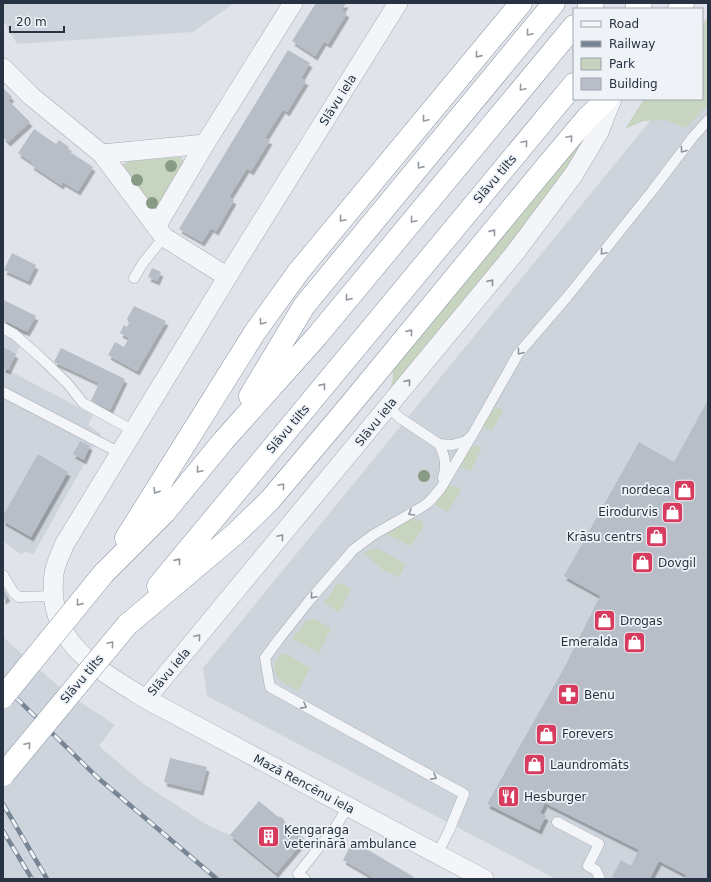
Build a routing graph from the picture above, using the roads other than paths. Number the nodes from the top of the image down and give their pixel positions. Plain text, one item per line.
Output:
1 (294, 3) edge
2 (398, 3) edge
3 (521, 3) edge
4 (554, 3) edge
5 (573, 27) edge
6 (3, 68) edge
7 (573, 85) edge
8 (606, 100) edge
9 (612, 100) edge
10 (708, 120) edge
11 (205, 144) junction
12 (102, 154) junction
13 (160, 232) junction
14 (228, 276) junction
15 (134, 278) dead end
16 (3, 328) edge
17 (3, 392) edge
18 (388, 407) junction
19 (134, 431) junction
20 (474, 432) junction
21 (224, 440) junction
22 (439, 444) junction
23 (120, 453) junction
24 (441, 488) junction
25 (104, 573) junction
26 (3, 575) edge
27 (53, 596) junction
28 (127, 624) junction
29 (3, 697) edge
30 (146, 699) junction
31 (3, 775) edge
32 (348, 807) junction
33 (557, 822) dead end
34 (436, 854) junction
35 (306, 879) edge
36 (484, 879) edge
37 (600, 879) edge

1 - 11 street
2 - 14 street, Slāvu iela
3 -> 25 highway
4 -> 21 highway
5 -> 21 highway
6 - 12 street
28 -> 7 highway, Slāvu tilts
28 -> 8 highway
18 -> 9 street, Slāvu iela
10 -> 20 lane
11 - 12 street
11 - 13 street
12 - 13 street
13 - 14 street
13 - 15 lane
14 - 19 street, Slāvu iela
16 - 19 lane
17 - 23 lane
18 - 22 lane
30 -> 18 street, Slāvu iela
19 - 23 street, Slāvu iela
20 - 22 lane
20 - 24 lane
21 -> 25 highway
22 - 24 lane
23 - 27 street, Slāvu iela
24 -> 34 lane
25 -> 29 highway, bridge
26 - 27 lane
27 - 30 street, Slāvu iela
31 -> 28 highway, Slāvu tilts, bridge
30 - 32 street, Mazā Rencēnu iela
32 - 34 street, Mazā Rencēnu iela
32 - 35 lane
33 - 37 lane
34 - 36 street, Mazā Rencēnu iela

